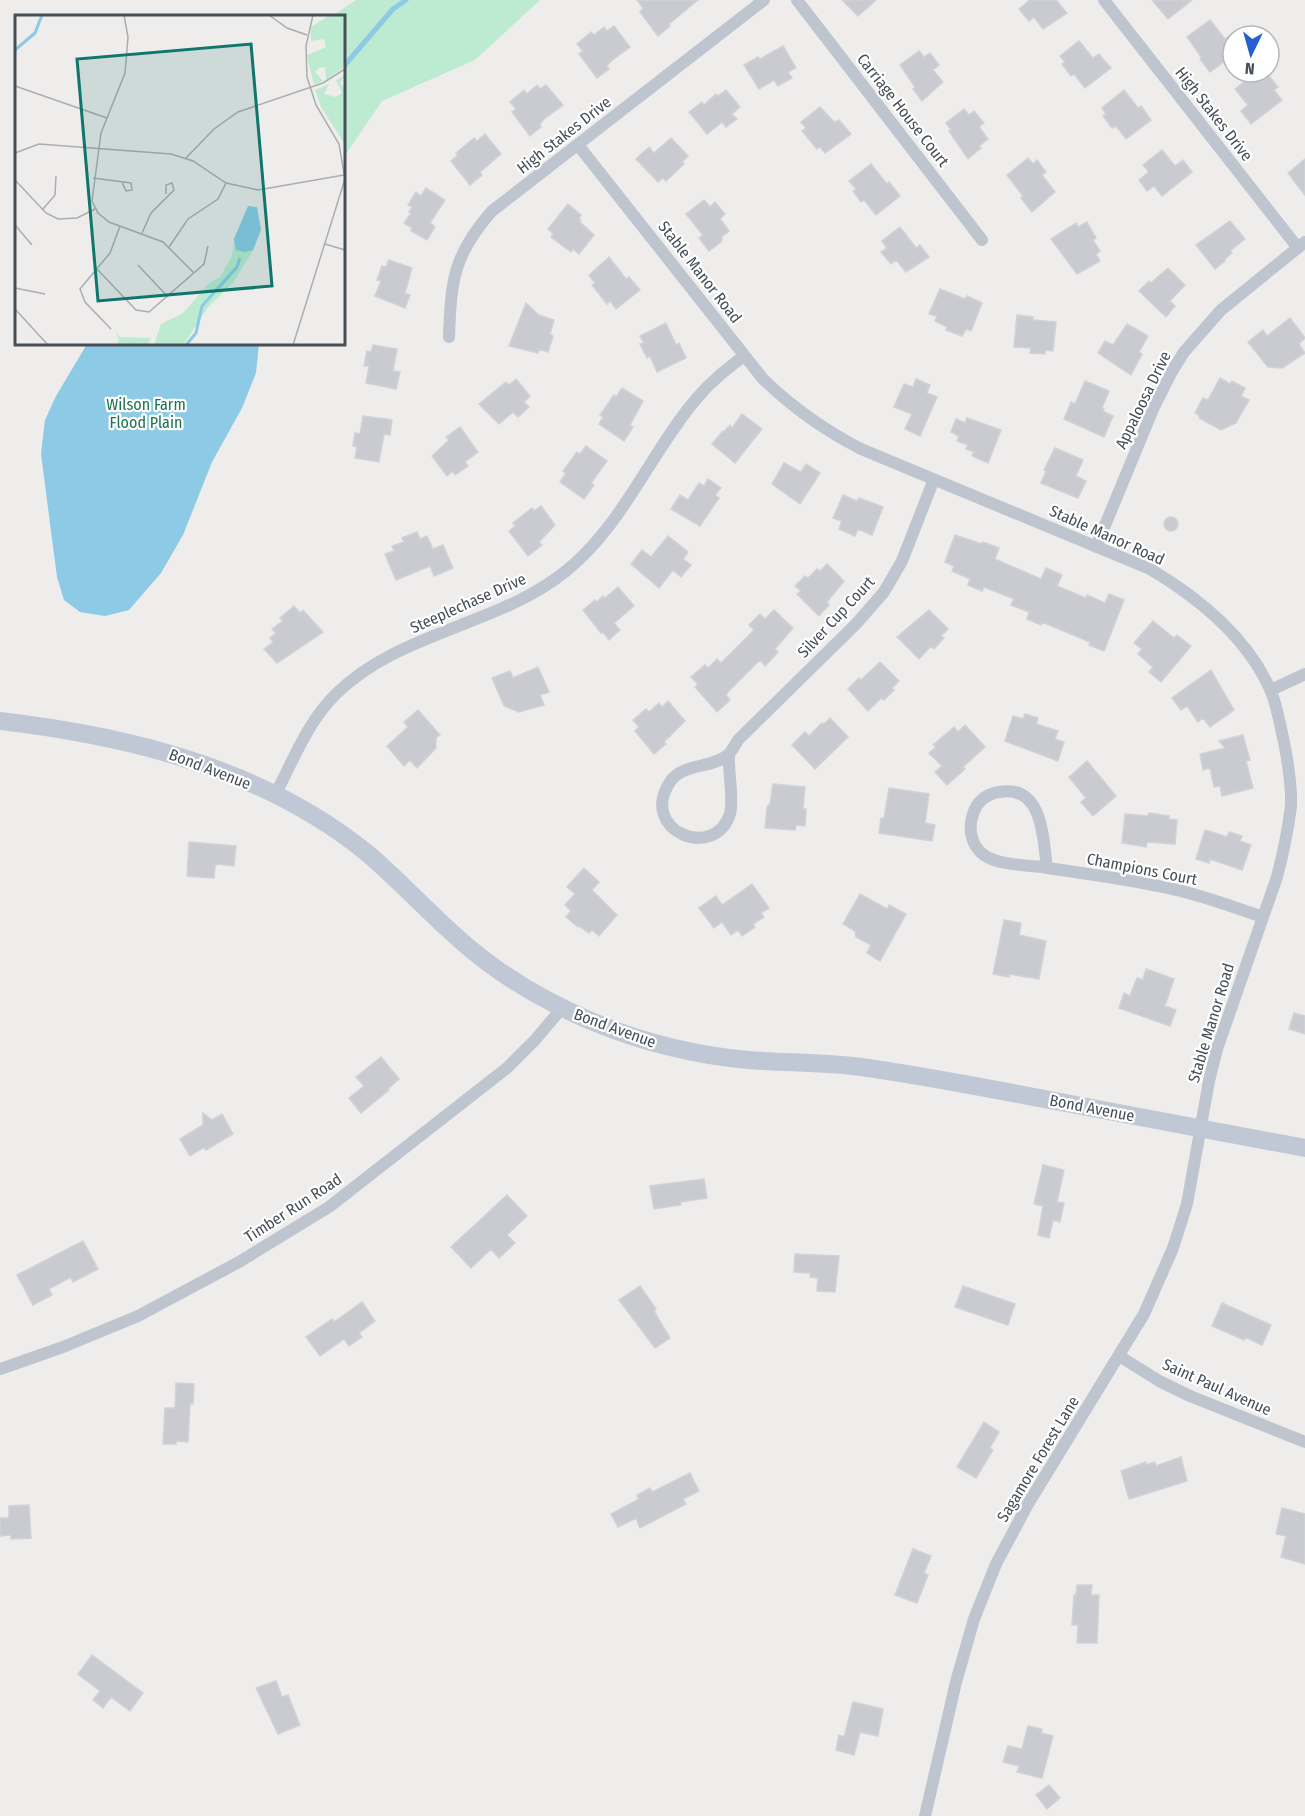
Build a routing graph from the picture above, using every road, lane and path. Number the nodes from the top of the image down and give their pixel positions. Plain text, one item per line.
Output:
1 (764, 0) edge
2 (797, 0) edge
3 (1104, 0) edge
4 (578, 145) junction
5 (982, 240) dead end
6 (1301, 245) edge
7 (449, 337) dead end
8 (744, 356) junction
9 (934, 479) junction
10 (1096, 547) junction
11 (1305, 674) edge
12 (1270, 690) junction
13 (0, 721) edge
14 (729, 754) junction
15 (275, 795) junction
16 (1047, 868) junction
17 (1263, 917) junction
18 (561, 1008) junction
19 (1200, 1128) junction
20 (1305, 1148) edge
21 (1119, 1356) junction
22 (0, 1369) edge
23 (1305, 1442) edge
24 (925, 1816) edge

1 - 4 street, High Stakes Drive
2 - 5 street, Carriage House Court
3 - 6 street, High Stakes Drive
4 - 7 street, High Stakes Drive
4 - 8 street, Stable Manor Road
6 - 10 street, Appaloosa Drive
8 - 9 street, Stable Manor Road
8 - 15 street, Steeplechase Drive
9 - 10 street, Stable Manor Road
9 - 14 street, Silver Cup Court
10 - 12 street, Stable Manor Road
11 - 12 street
12 - 17 street, Stable Manor Road
13 - 15 street, Bond Avenue
14 - 14 street, Silver Cup Court
15 - 18 street, Bond Avenue
16 - 16 street, Champions Court
16 - 17 street, Champions Court
17 - 19 street, Stable Manor Road
18 - 19 street, Bond Avenue
18 - 22 street, Timber Run Road
19 - 20 street, Bond Avenue
19 - 21 street, Sagamore Forest Lane
21 - 23 street, Saint Paul Avenue
21 - 24 street, Sagamore Forest Lane

